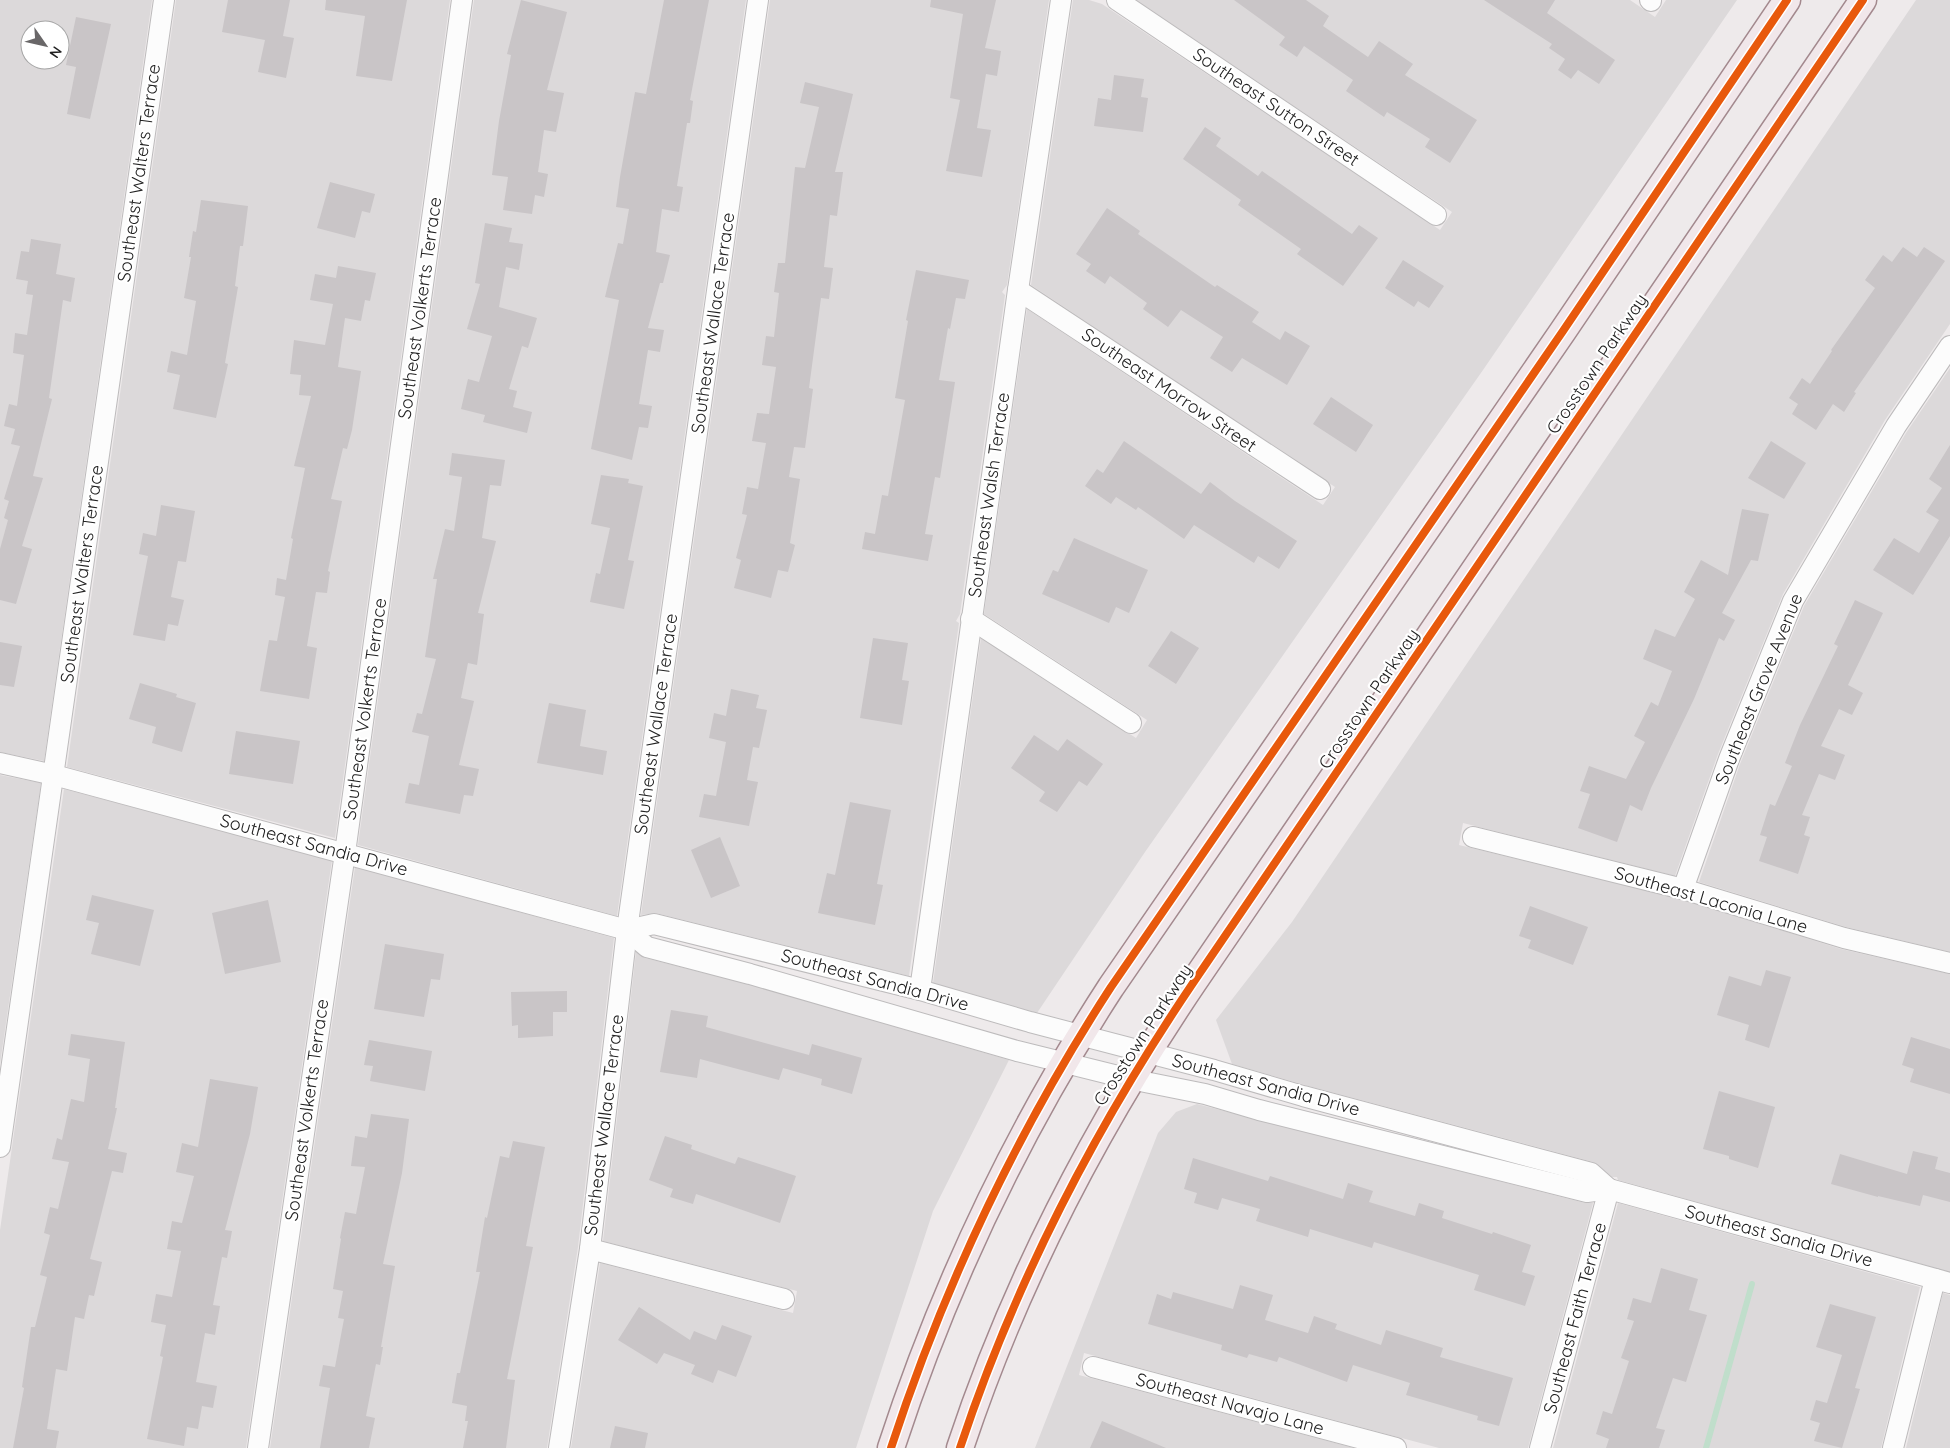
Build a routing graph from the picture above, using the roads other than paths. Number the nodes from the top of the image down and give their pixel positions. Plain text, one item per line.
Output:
1 (164, 0) edge
2 (462, 0) edge
3 (758, 0) edge
4 (1061, 0) edge
5 (1117, 0) edge
6 (1786, 0) edge
7 (1863, 0) edge
8 (1436, 215) dead end
9 (1018, 290) junction
10 (1950, 346) edge
11 (1320, 489) dead end
12 (971, 619) junction
13 (1131, 723) dead end
14 (0, 763) edge
15 (54, 775) junction
16 (1473, 837) dead end
17 (345, 853) junction
18 (1683, 889) junction
19 (627, 930) junction
20 (1950, 963) edge
21 (920, 990) junction
22 (1080, 1035) junction
23 (1148, 1052) junction
24 (1063, 1063) junction
25 (1130, 1079) junction
26 (0, 1147) edge
27 (1609, 1189) junction
28 (590, 1249) junction
29 (1942, 1281) edge
30 (784, 1299) dead end
31 (1093, 1367) dead end
32 (258, 1448) edge
33 (559, 1448) edge
34 (891, 1448) edge
35 (960, 1448) edge
36 (1396, 1448) edge
37 (1540, 1448) edge
38 (1894, 1448) edge

1 - 15 street, Southeast Walters Terrace
2 - 17 street, Southeast Volkerts Terrace
3 - 19 street, Southeast Wallace Terrace
4 - 9 street, Southeast Walsh Terrace
5 - 8 street, Southeast Sutton Street
6 - 22 main road
7 - 23 main road, Crosstown Parkway
9 - 11 street, Southeast Morrow Street
9 - 12 street, Southeast Walsh Terrace
10 - 18 street, Southeast Grove Avenue
12 - 13 street
12 - 21 street, Southeast Walsh Terrace
14 - 15 street, Southeast Sandia Drive
15 - 17 street, Southeast Sandia Drive
15 - 26 street, Southeast Walters Terrace
16 - 18 street, Southeast Laconia Lane
17 - 19 street, Southeast Sandia Drive
17 - 32 street, Southeast Volkerts Terrace
18 - 20 street, Southeast Laconia Lane
19 - 21 street, Southeast Sandia Drive
19 - 24 street, Southeast Sandia Drive
19 - 28 street, Southeast Wallace Terrace
21 - 22 street, Southeast Sandia Drive
22 - 23 street, Southeast Sandia Drive
22 - 24 main road
23 - 25 main road, Crosstown Parkway
23 - 27 street, Southeast Sandia Drive
24 - 25 street, Southeast Sandia Drive
24 - 34 main road
25 - 27 street, Southeast Sandia Drive
25 - 35 main road, Crosstown Parkway
27 - 29 street, Southeast Sandia Drive
27 - 37 street, Southeast Faith Terrace
28 - 30 street
28 - 33 street, Southeast Wallace Terrace
29 - 38 street
31 - 36 street, Southeast Navajo Lane

